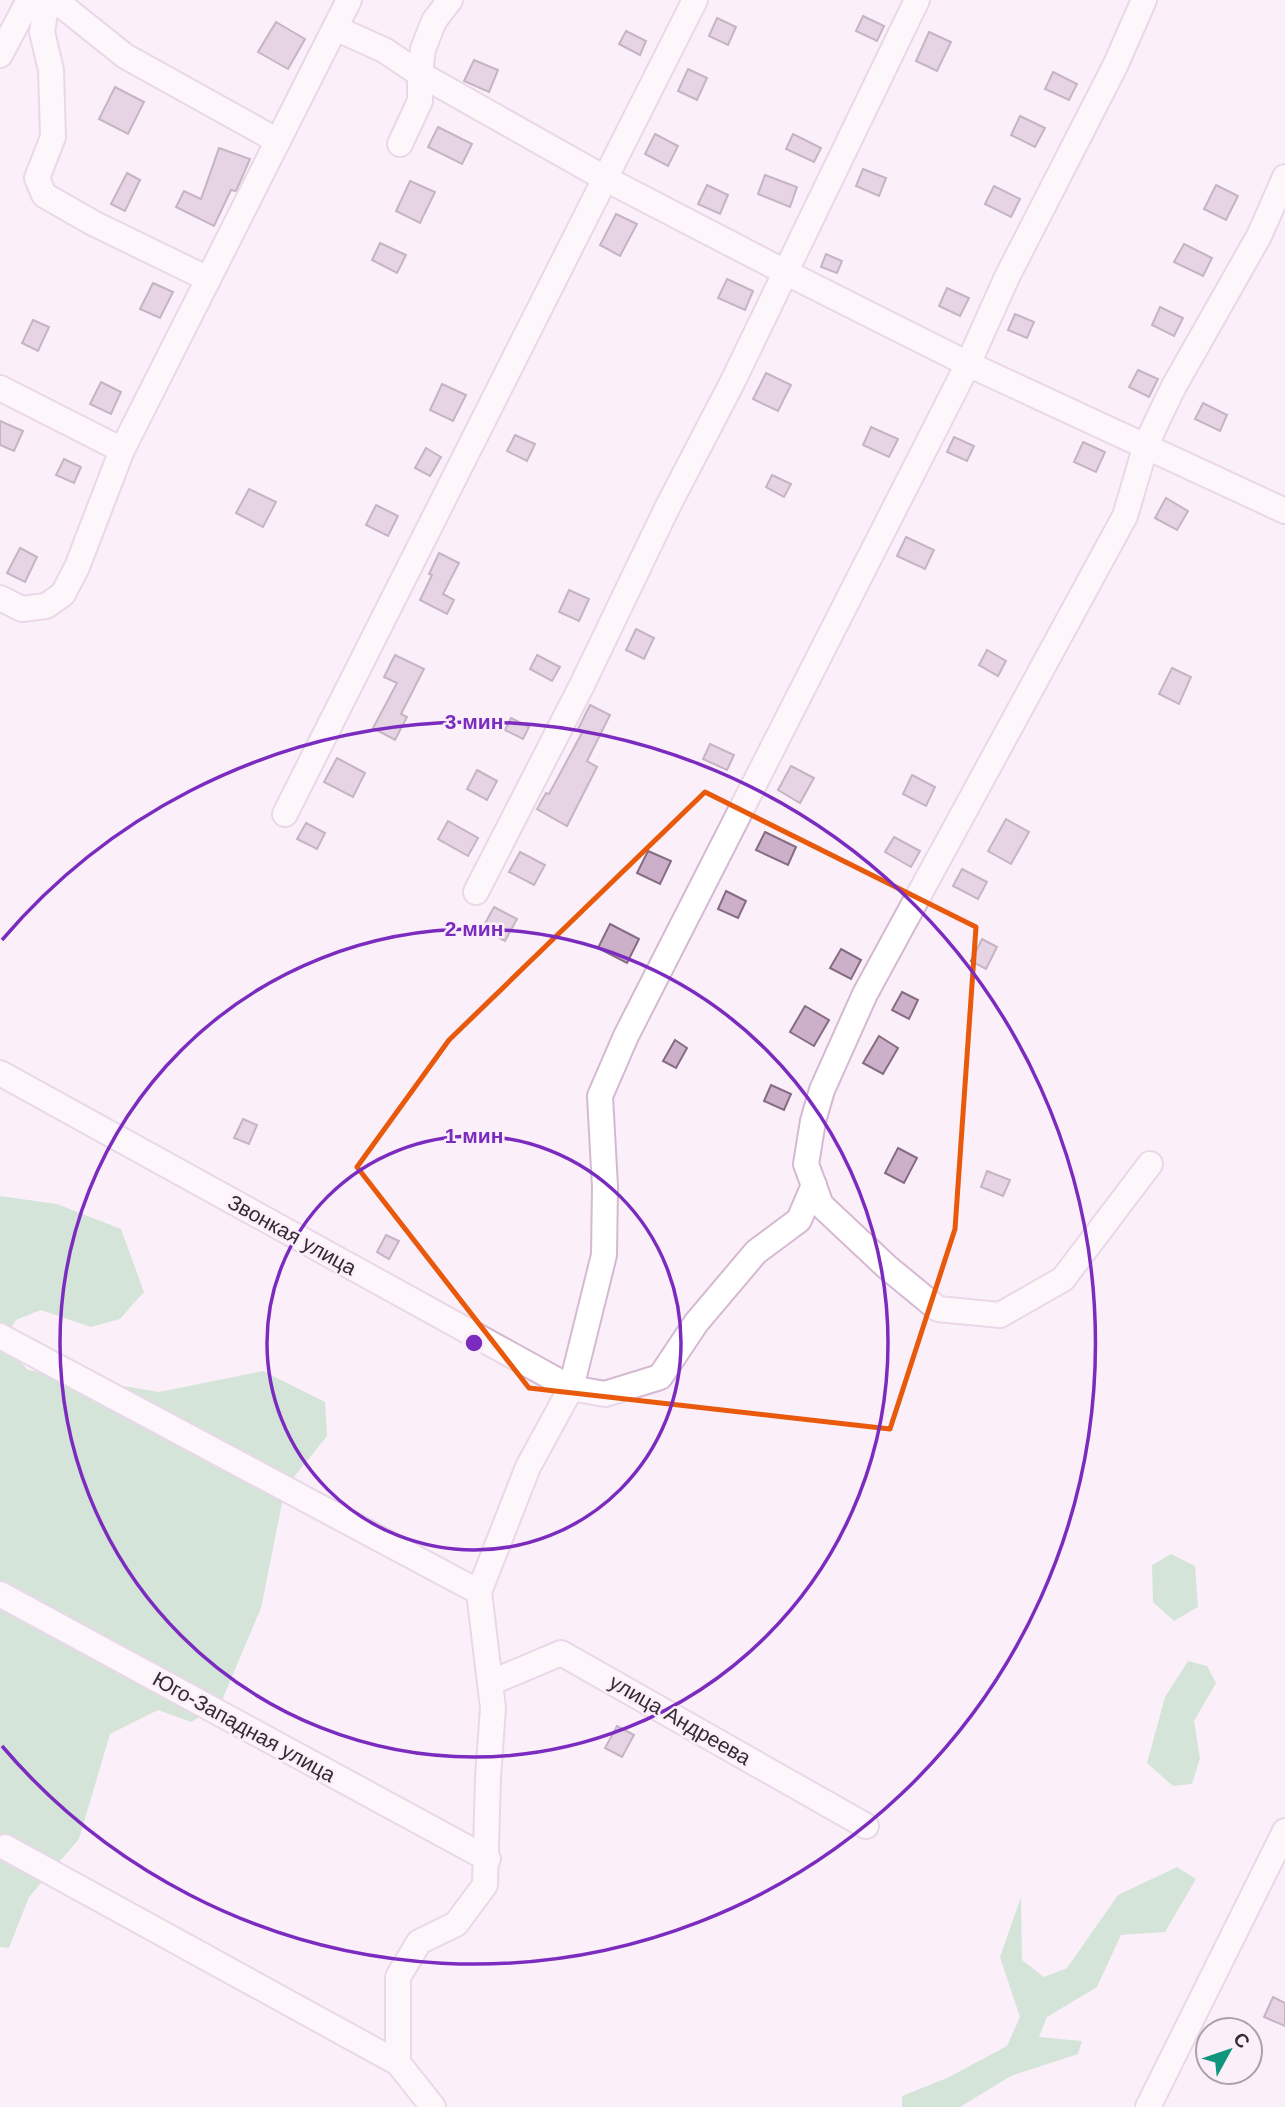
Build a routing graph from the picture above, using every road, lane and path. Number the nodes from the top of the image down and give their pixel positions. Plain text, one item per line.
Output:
1 (29, 0) edge
2 (47, 0) edge
3 (55, 0) edge
4 (450, 0) edge
5 (695, 0) edge
6 (917, 0) edge
7 (1144, 0) edge
8 (345, 1) edge
9 (335, 29) junction
10 (0, 55) edge
11 (420, 74) junction
12 (278, 141) junction
13 (400, 144) dead end
14 (1285, 177) edge
15 (606, 179) junction
16 (785, 272) junction
17 (208, 279) junction
18 (968, 364) junction
19 (0, 388) edge
20 (1146, 445) junction
21 (122, 450) junction
22 (1285, 511) edge
23 (0, 598) edge
24 (285, 814) dead end
25 (476, 892) dead end
26 (7, 1077) edge
27 (1150, 1164) dead end
28 (814, 1185) junction
29 (0, 1336) edge
30 (571, 1388) junction
31 (479, 1592) junction
32 (0, 1594) edge
33 (490, 1683) junction
34 (866, 1826) dead end
35 (1285, 1831) edge
36 (5, 1847) dead end
37 (488, 1859) junction
38 (398, 2063) junction
39 (433, 2107) edge
40 (1148, 2107) edge

1 - 10 street
2 - 17 street
3 - 12 street
4 - 11 street
5 - 15 street
6 - 16 street
7 - 18 street
8 - 9 street
9 - 11 street
9 - 12 street
11 - 13 street
11 - 15 street
12 - 17 street
14 - 20 street
15 - 16 street
15 - 24 street
16 - 18 street
16 - 25 street
17 - 21 street
18 - 20 street
18 - 30 street
19 - 21 street
20 - 22 street
20 - 28 street
21 - 23 street
26 - 30 street, Звонкая улица
27 - 28 street
28 - 30 street, Звонкая улица
29 - 31 street
30 - 31 street
31 - 33 street
32 - 37 street, Юго-Западная улица
33 - 34 street, улица Андреева
33 - 37 street
35 - 40 street
36 - 38 street
37 - 38 street
38 - 39 street

